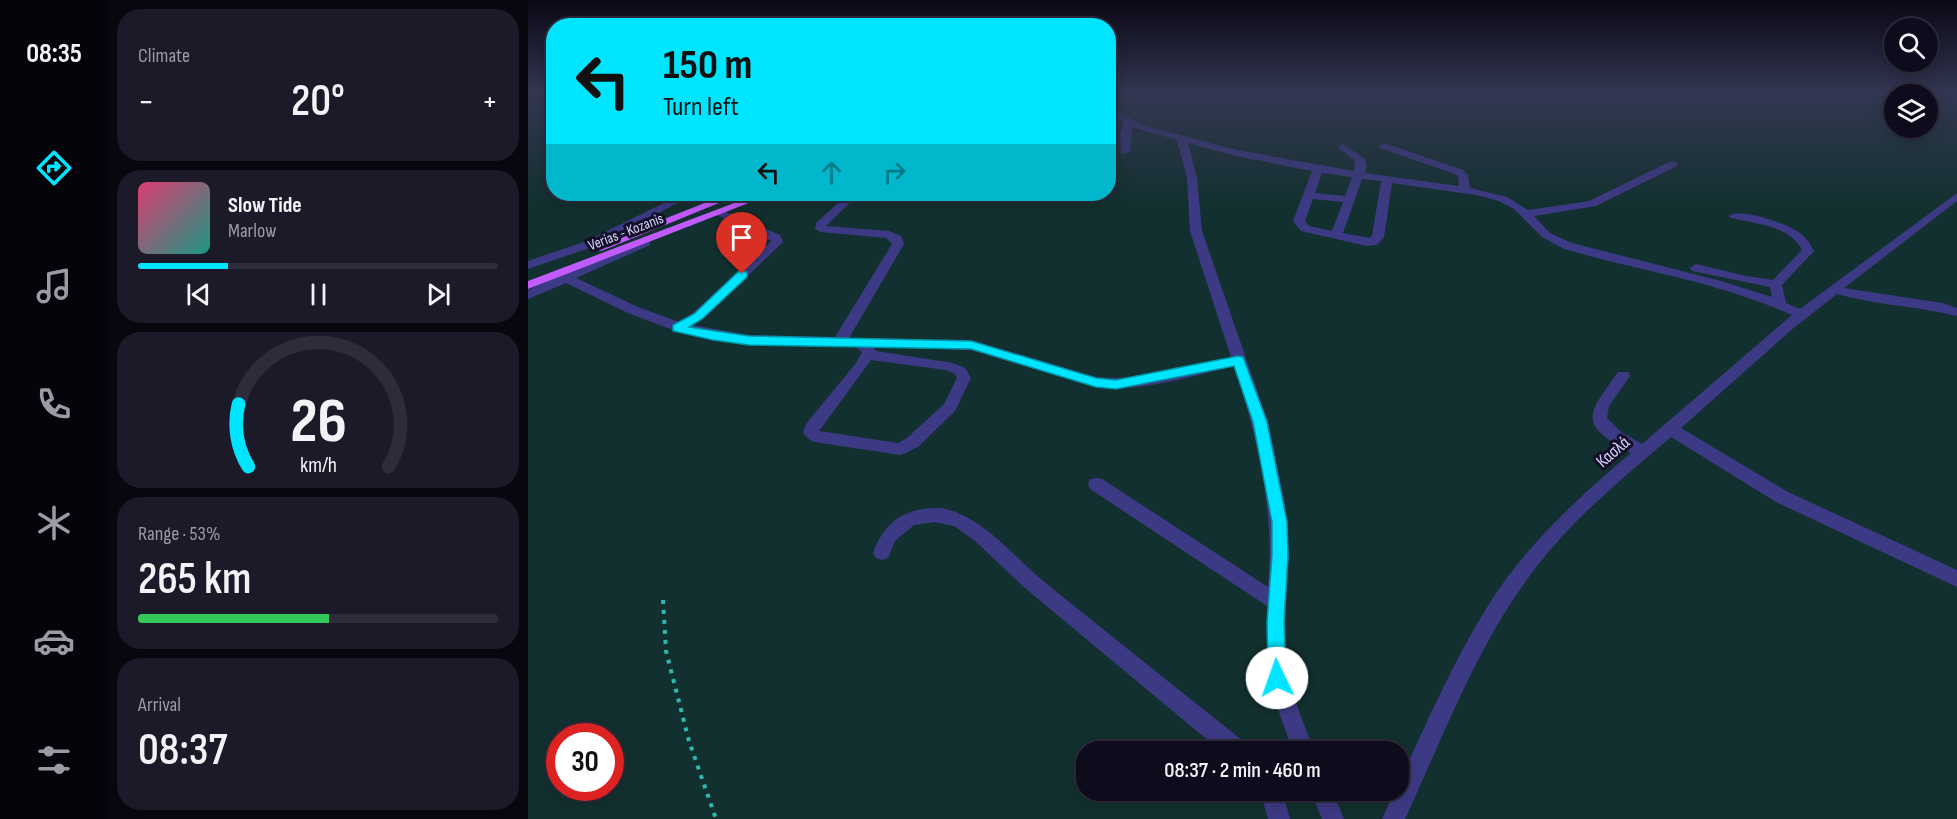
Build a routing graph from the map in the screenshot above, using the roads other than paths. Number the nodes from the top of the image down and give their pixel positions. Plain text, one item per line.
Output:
1 (1126, 130) edge
2 (1156, 130) edge
3 (1182, 139) junction
4 (1384, 146) dead end
5 (1343, 147) dead end
6 (1125, 152) dead end
7 (1673, 164) dead end
8 (1318, 169) junction
9 (1357, 175) junction
10 (1387, 179) junction
11 (1465, 191) junction
12 (1308, 195) junction
13 (1957, 196) edge
14 (1350, 200) junction
15 (677, 201) edge
16 (717, 201) edge
17 (749, 201) edge
18 (846, 201) edge
19 (719, 213) junction
20 (1527, 214) junction
21 (1735, 216) dead end
22 (664, 234) junction
23 (1336, 236) junction
24 (584, 250) junction
25 (528, 265) edge
26 (1696, 268) dead end
27 (528, 274) edge
28 (567, 278) junction
29 (1776, 284) junction
30 (528, 285) edge
31 (1834, 289) junction
32 (528, 295) edge
33 (1780, 304) junction
34 (1957, 312) edge
35 (1802, 315) junction
36 (678, 328) junction
37 (840, 341) junction
38 (855, 342) junction
39 (867, 355) junction
40 (1238, 360) junction
41 (1623, 376) dead end
42 (1670, 429) junction
43 (1644, 452) junction
44 (1096, 484) dead end
45 (882, 553) dead end
46 (1957, 579) edge
47 (1276, 602) junction
48 (1226, 741) edge
49 (1300, 741) edge
50 (1274, 801) edge
51 (1326, 801) edge
52 (1279, 819) edge
53 (1333, 819) edge
54 (1393, 819) edge

1 - 6 street
2 - 3 street
3 - 8 street
3 - 40 street
4 - 11 street
5 - 9 street
7 - 20 street
8 - 9 street
8 - 12 street
9 - 10 street
9 - 14 street
10 - 11 street
10 - 23 street
11 - 20 street
12 - 14 street
12 - 23 street
13 - 31 street, Κασλά
14 - 23 street
15 - 24 street
16 - 24 main road, Verias - Kozanis
17 - 19 main road, Verias - Kozanis
18 - 37 street
19 - 22 main road, Verias - Kozanis
19 - 36 street
20 - 33 street
21 - 29 street
22 - 28 street
22 - 30 main road, Verias - Kozanis
24 - 25 street
24 - 27 main road, Verias - Kozanis
26 - 29 street
28 - 32 street
28 - 36 street
29 - 33 street
31 - 34 street
31 - 35 street, Κασλά
33 - 35 street
35 - 42 street, Κασλά
36 - 37 street
37 - 38 street
38 - 39 street
38 - 40 street
39 - 39 street
40 - 47 street
41 - 43 street
42 - 43 street, Κασλά
42 - 46 street
43 - 54 street, Κασλά
44 - 47 street
45 - 48 street
47 - 49 street
50 - 52 street
51 - 53 street

